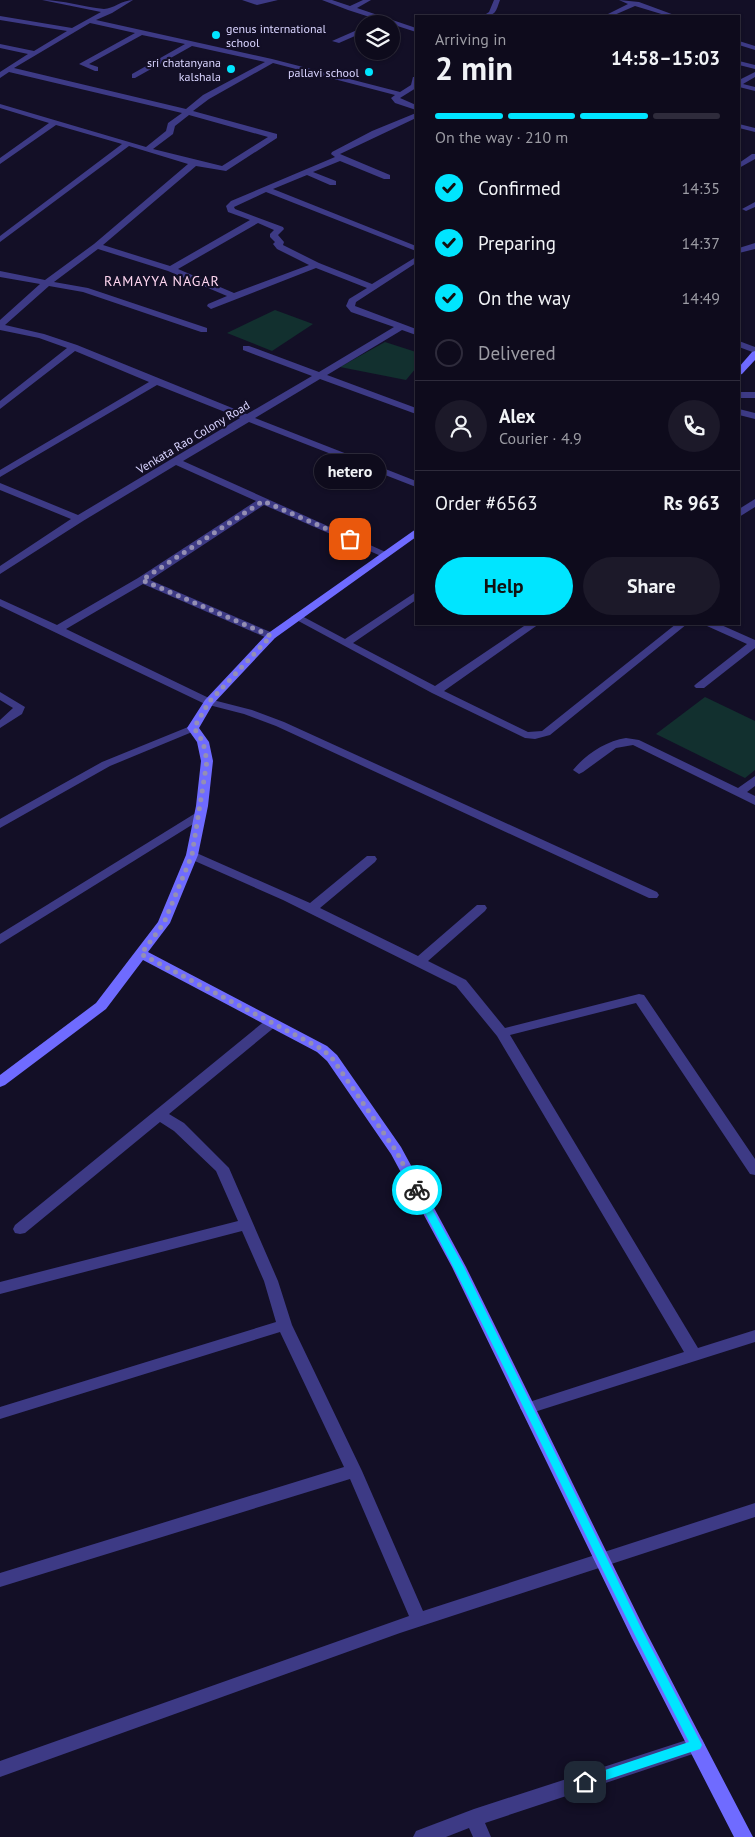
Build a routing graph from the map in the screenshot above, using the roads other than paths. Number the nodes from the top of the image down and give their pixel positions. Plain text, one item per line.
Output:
1 (45, 0) edge
2 (130, 0) edge
3 (245, 0) edge
4 (275, 0) edge
5 (325, 0) edge
6 (368, 0) edge
7 (497, 0) edge
8 (622, 0) edge
9 (644, 0) edge
10 (635, 4) junction
11 (350, 8) junction
12 (110, 12) junction
13 (492, 14) edge
14 (369, 15) edge
15 (610, 15) edge
16 (671, 15) edge
17 (0, 18) edge
18 (89, 21) junction
19 (400, 25) edge
20 (72, 30) junction
21 (415, 30) edge
22 (142, 32) junction
23 (355, 33) edge
24 (336, 41) dead end
25 (192, 42) junction
26 (740, 43) edge
27 (0, 46) edge
28 (755, 48) edge
29 (35, 53) junction
30 (272, 61) junction
31 (740, 63) edge
32 (755, 67) edge
33 (8, 69) junction
34 (96, 69) dead end
35 (755, 74) edge
36 (0, 76) edge
37 (135, 76) dead end
38 (740, 83) edge
39 (740, 84) edge
40 (415, 85) edge
41 (755, 89) edge
42 (401, 94) junction
43 (0, 106) edge
44 (415, 108) edge
45 (188, 112) junction
46 (415, 115) edge
47 (405, 120) junction
48 (56, 121) junction
49 (415, 124) edge
50 (740, 126) edge
51 (755, 130) edge
52 (129, 143) junction
53 (148, 149) junction
54 (755, 156) edge
55 (340, 158) junction
56 (0, 162) edge
57 (194, 163) junction
58 (740, 165) edge
59 (306, 172) junction
60 (387, 177) dead end
61 (333, 183) dead end
62 (265, 189) junction
63 (755, 204) edge
64 (746, 209) dead end
65 (257, 220) junction
66 (0, 240) edge
67 (97, 246) junction
68 (755, 246) edge
69 (415, 249) edge
70 (740, 250) edge
71 (415, 260) edge
72 (316, 265) junction
73 (171, 269) junction
74 (0, 274) edge
75 (48, 282) junction
76 (372, 287) junction
77 (233, 296) junction
78 (211, 306) dead end
79 (0, 326) edge
80 (400, 328) junction
81 (204, 330) dead end
82 (415, 332) edge
83 (740, 344) edge
84 (74, 347) junction
85 (246, 348) dead end
86 (755, 350) edge
87 (755, 354) edge
88 (740, 371) edge
89 (319, 376) junction
90 (156, 382) junction
91 (740, 395) edge
92 (755, 395) edge
93 (0, 406) edge
94 (415, 411) edge
95 (740, 412) edge
96 (755, 416) edge
97 (247, 418) junction
98 (175, 461) junction
99 (0, 474) edge
100 (415, 484) edge
101 (0, 486) edge
102 (263, 501) junction
103 (755, 502) edge
104 (740, 513) edge
105 (79, 520) junction
106 (415, 533) edge
107 (385, 554) junction
108 (0, 571) edge
109 (142, 580) junction
110 (415, 596) edge
111 (0, 602) edge
112 (296, 617) junction
113 (533, 625) edge
114 (681, 625) edge
115 (713, 625) edge
116 (59, 629) junction
117 (271, 636) junction
118 (346, 643) junction
119 (755, 644) edge
120 (700, 686) dead end
121 (436, 691) junction
122 (0, 694) edge
123 (209, 702) junction
124 (0, 725) edge
125 (194, 728) junction
126 (579, 770) dead end
127 (755, 780) edge
128 (739, 793) junction
129 (755, 801) edge
130 (199, 815) junction
131 (0, 824) edge
132 (192, 855) junction
133 (371, 859) dead end
134 (653, 896) dead end
135 (311, 908) junction
136 (481, 908) dead end
137 (0, 940) edge
138 (141, 954) junction
139 (418, 962) junction
140 (271, 1023) junction
141 (502, 1033) junction
142 (0, 1082) edge
143 (159, 1115) junction
144 (755, 1170) edge
145 (247, 1224) junction
146 (20, 1229) dead end
147 (0, 1288) edge
148 (284, 1325) junction
149 (755, 1336) edge
150 (694, 1355) junction
151 (528, 1408) junction
152 (0, 1414) edge
153 (354, 1471) junction
154 (755, 1510) edge
155 (602, 1561) junction
156 (0, 1580) edge
157 (419, 1620) junction
158 (696, 1745) junction
159 (0, 1769) edge
160 (474, 1818) junction
161 (422, 1837) edge
162 (482, 1837) edge
163 (744, 1837) edge

1 - 12 street
2 - 12 street
3 - 4 street
5 - 11 street
6 - 11 street
7 - 13 street
8 - 10 street
9 - 10 street
10 - 15 street
10 - 16 street
11 - 14 street
12 - 18 street
17 - 20 street
18 - 20 street
18 - 22 street
19 - 21 street
20 - 29 street
22 - 25 street
22 - 34 street
23 - 24 street
25 - 30 street
25 - 37 street
26 - 28 street
27 - 29 street
29 - 33 street
30 - 42 street
30 - 45 street
31 - 32 street
33 - 36 street
33 - 45 street
35 - 38 street
39 - 41 street
40 - 42 street
42 - 44 street
43 - 48 street
45 - 53 street
45 - 57 street
46 - 47 street
47 - 49 street
47 - 55 street
48 - 52 street
48 - 56 street
50 - 51 street
52 - 53 street
52 - 66 street
53 - 57 street
54 - 58 street
55 - 59 street
55 - 60 street
57 - 67 street
59 - 61 street
59 - 62 street
62 - 65 street
62 - 69 street
63 - 64 street
65 - 72 street
65 - 73 street
67 - 73 street
67 - 75 street
68 - 70 street
71 - 76 street
72 - 76 street
72 - 77 street
73 - 77 street
74 - 75 street
75 - 79 street
75 - 81 street
76 - 80 street
77 - 78 street
79 - 84 street
80 - 82 street
80 - 89 street, Venkata Rao Colony Road
83 - 86 street
84 - 90 street
84 - 93 street
85 - 89 street
87 - 88 street
89 - 94 street
89 - 97 street, Venkata Rao Colony Road
90 - 97 street
90 - 99 street
91 - 92 street
95 - 96 street
97 - 98 street, Venkata Rao Colony Road
97 - 100 street
98 - 102 street
98 - 105 street, Venkata Rao Colony Road
101 - 105 street
102 - 107 street
102 - 109 street
103 - 104 street
105 - 108 street, Venkata Rao Colony Road
106 - 107 street
107 - 112 street
109 - 116 street
109 - 117 street
110 - 118 street
111 - 116 street
112 - 117 street
112 - 118 street
113 - 121 street
114 - 121 street
115 - 119 street
116 - 123 street
117 - 123 street
118 - 121 street
119 - 120 street
122 - 124 street
123 - 125 street
123 - 134 street
125 - 130 street
125 - 131 street
126 - 128 street
127 - 128 street
128 - 129 street
130 - 132 street
130 - 137 street
132 - 135 street
132 - 138 street
133 - 135 street
135 - 139 street
136 - 139 street
138 - 140 street
138 - 142 street
139 - 141 street
140 - 143 street
140 - 151 street
141 - 144 street
141 - 150 street
143 - 145 street
143 - 146 street
145 - 147 street
145 - 148 street
148 - 152 street
148 - 153 street
149 - 150 street
150 - 151 street
151 - 155 street
153 - 156 street
153 - 157 street
154 - 155 street
155 - 157 street
155 - 158 street
157 - 159 street
158 - 160 street
158 - 163 street
160 - 161 street
160 - 162 street

